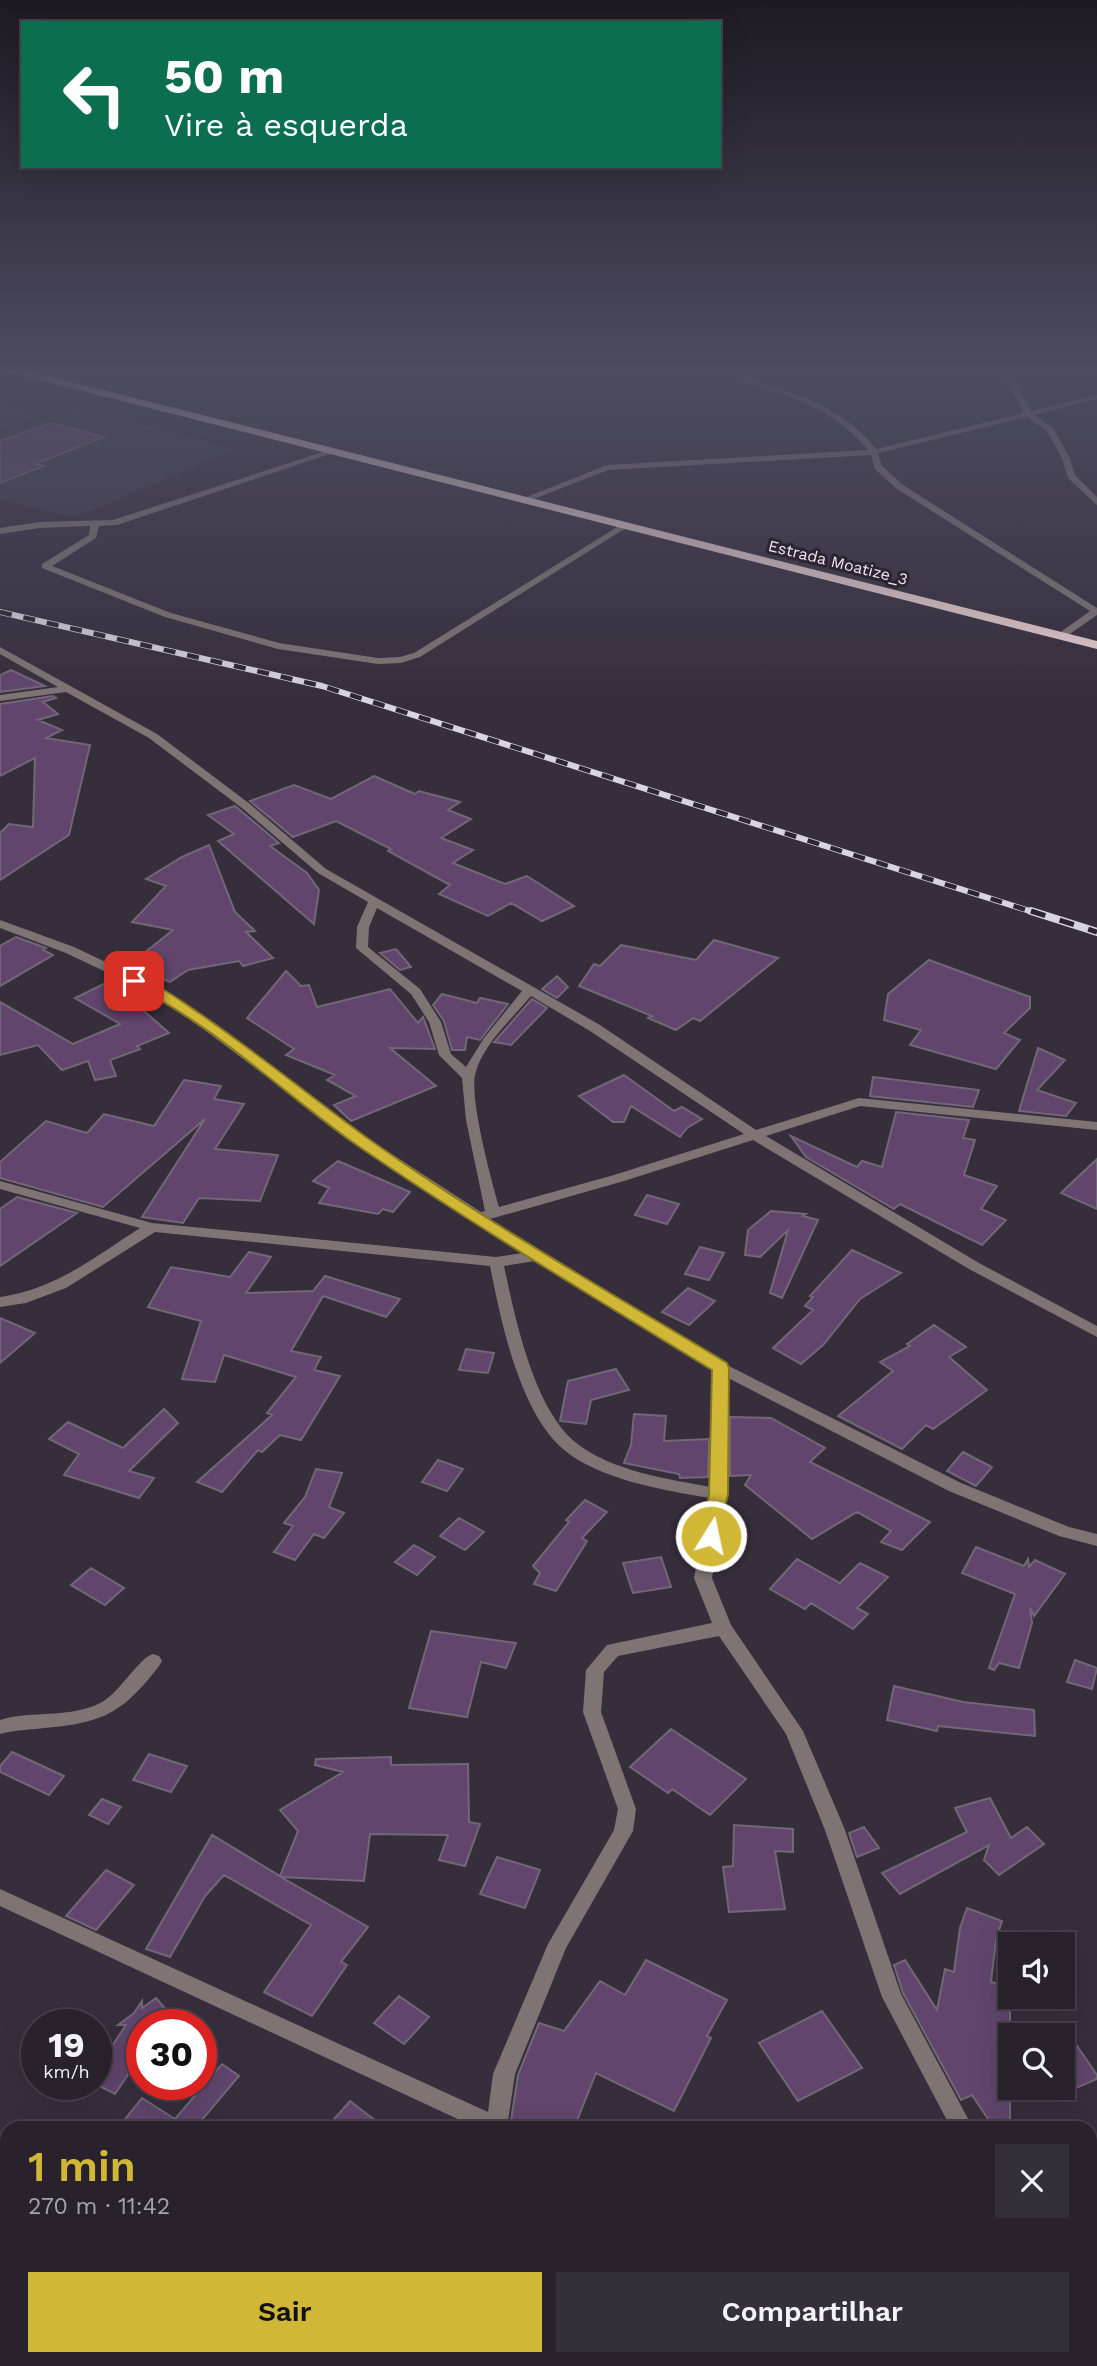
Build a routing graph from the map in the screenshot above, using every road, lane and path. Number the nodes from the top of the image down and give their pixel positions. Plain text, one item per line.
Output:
1 (257, 477) edge
2 (433, 477) edge
3 (582, 477) edge
4 (889, 477) edge
5 (1070, 477) edge
6 (523, 500) junction
7 (1097, 502) edge
8 (95, 524) junction
9 (625, 526) junction
10 (0, 531) edge
11 (1097, 611) edge
12 (1062, 636) junction
13 (1097, 645) edge
14 (0, 650) edge
15 (70, 688) junction
16 (0, 698) edge
17 (374, 901) junction
18 (0, 924) edge
19 (530, 989) junction
20 (468, 1076) junction
21 (1097, 1126) edge
22 (756, 1136) junction
23 (0, 1185) edge
24 (493, 1213) junction
25 (477, 1218) junction
26 (152, 1227) junction
27 (537, 1256) junction
28 (496, 1262) junction
29 (0, 1302) edge
30 (1097, 1332) edge
31 (720, 1368) junction
32 (719, 1494) junction
33 (1097, 1539) edge
34 (723, 1628) junction
35 (153, 1661) dead end
36 (0, 1727) edge
37 (0, 1897) edge
38 (484, 2121) edge
39 (498, 2121) edge
40 (958, 2121) edge

1 - 8 street
2 - 6 highway, Estrada Moatize_3
3 - 6 street
4 - 11 street
5 - 7 street
6 - 9 highway, Estrada Moatize_3
8 - 9 street
8 - 10 street
9 - 12 highway, Estrada Moatize_3
11 - 12 street
12 - 13 highway, Estrada Moatize_3
14 - 15 street
15 - 16 street
15 - 17 street
17 - 19 street
17 - 20 street
18 - 25 street
19 - 20 street
19 - 22 street
20 - 24 street
21 - 22 street
22 - 24 street
22 - 30 street
23 - 26 street
24 - 25 street
25 - 27 street
26 - 28 street
26 - 29 street
27 - 28 street
27 - 31 street
28 - 32 street
31 - 32 street
31 - 33 street
32 - 34 street
34 - 39 street
34 - 40 street
35 - 36 street
37 - 38 street

